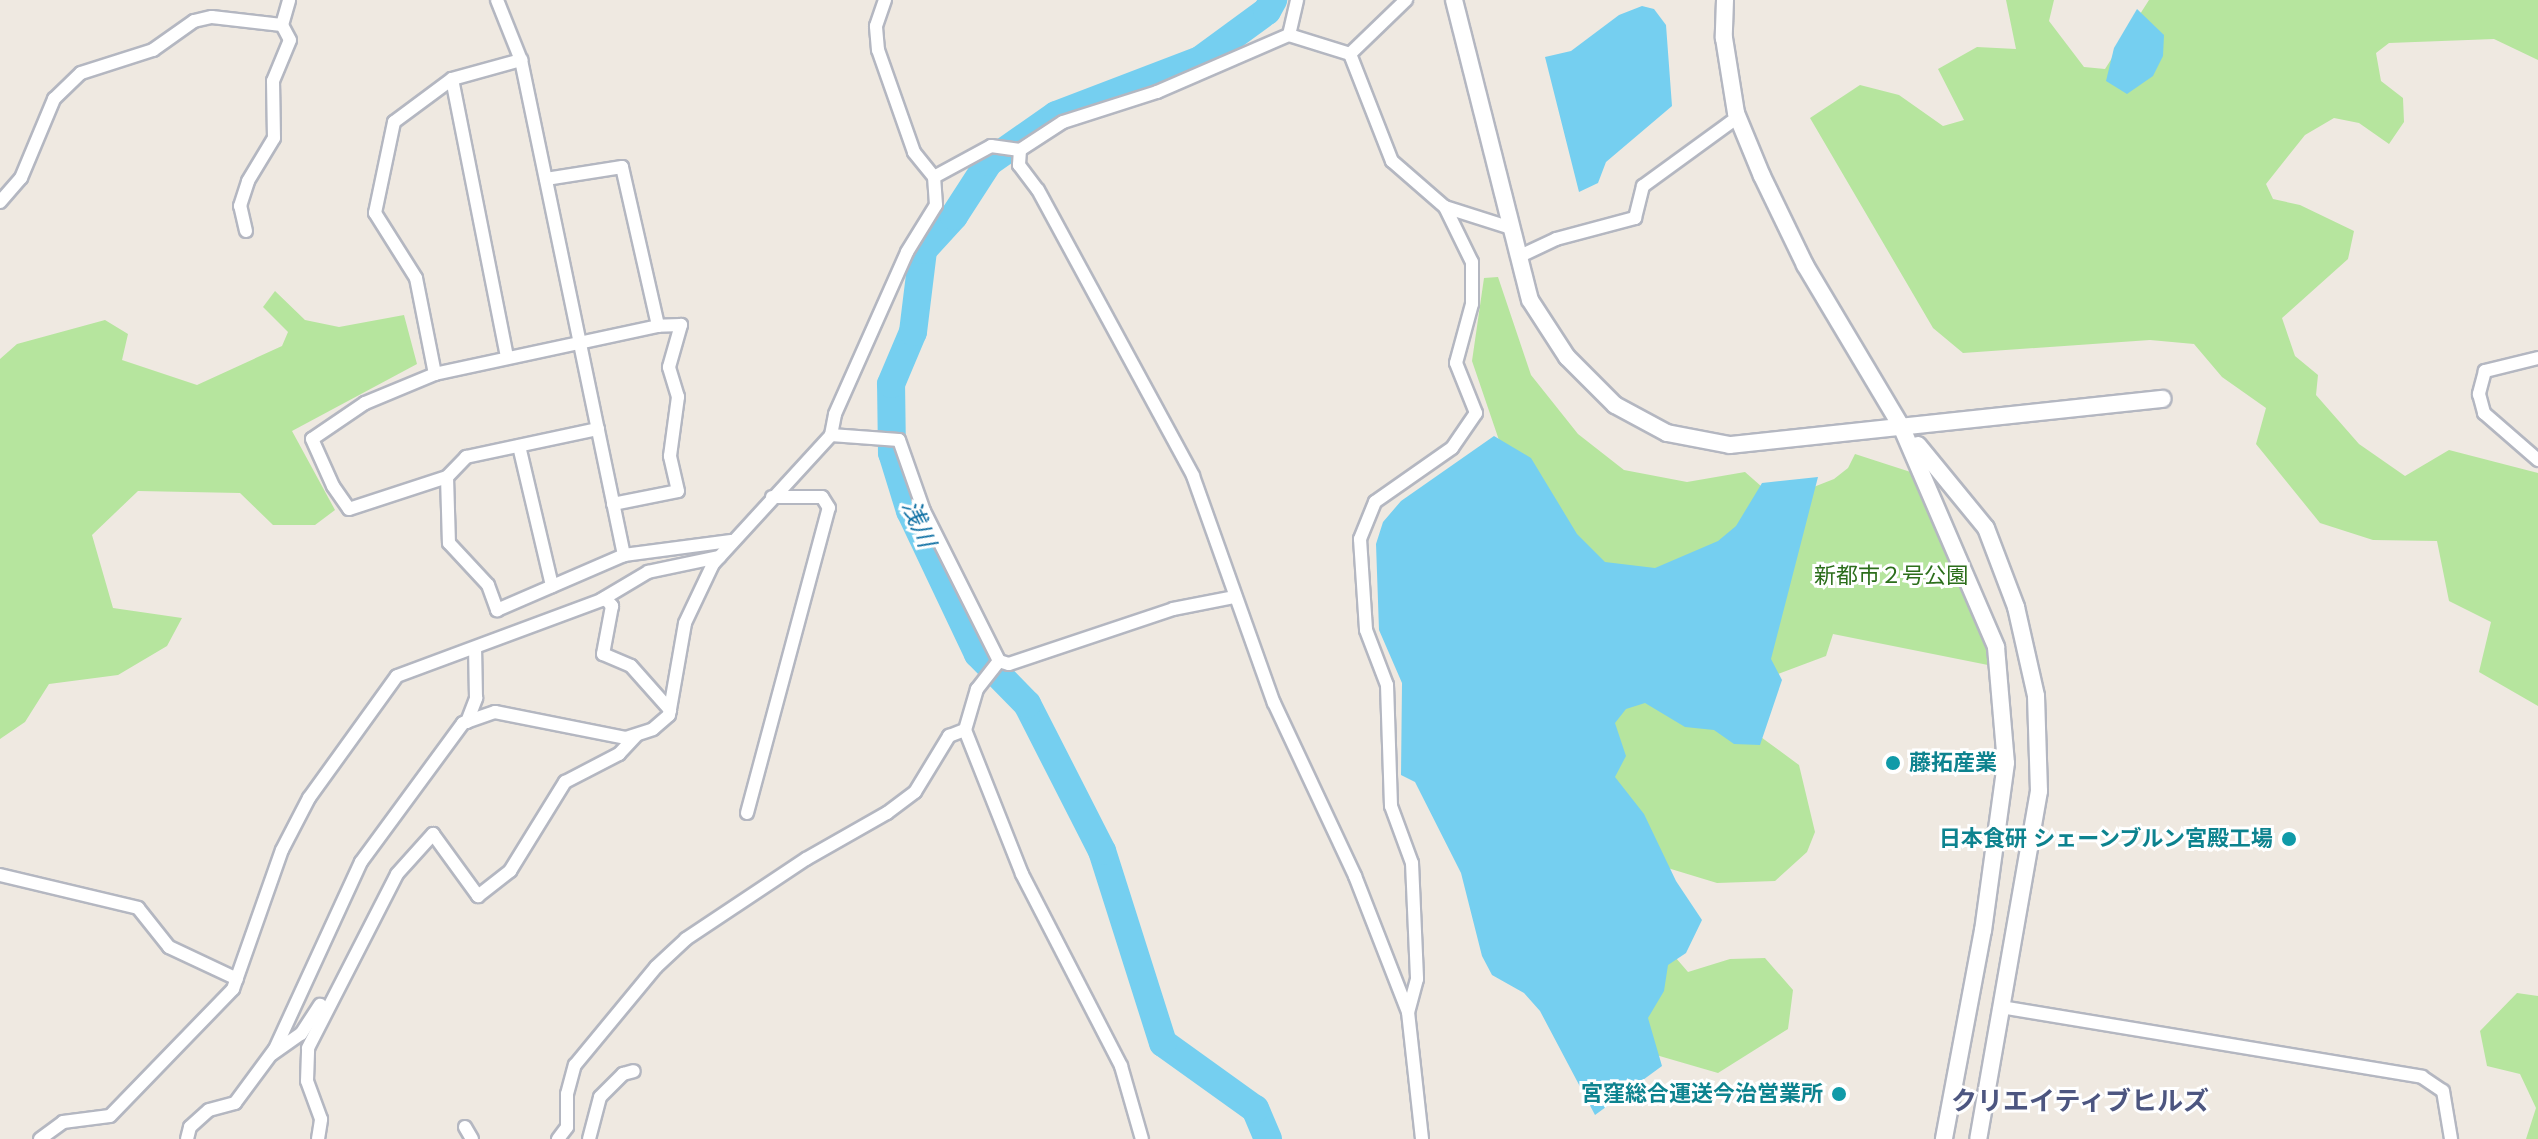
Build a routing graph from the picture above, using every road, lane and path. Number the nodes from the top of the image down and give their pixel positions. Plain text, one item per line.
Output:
1 (289, 0) edge
2 (497, 0) edge
3 (885, 0) edge
4 (1297, 0) edge
5 (1406, 0) edge
6 (1454, 0) edge
7 (1725, 0) edge
8 (282, 25) junction
9 (1289, 35) junction
10 (1350, 54) junction
11 (521, 60) junction
12 (452, 79) junction
13 (1738, 117) junction
14 (1020, 150) junction
15 (934, 177) junction
16 (546, 179) junction
17 (0, 202) edge
18 (1445, 207) junction
19 (1508, 227) junction
20 (246, 231) dead end
21 (1518, 257) junction
22 (658, 326) junction
23 (580, 342) junction
24 (507, 358) junction
25 (2538, 358) edge
26 (435, 374) junction
27 (2163, 399) dead end
28 (1901, 426) junction
29 (598, 429) junction
30 (831, 435) junction
31 (519, 446) junction
32 (2536, 455) edge
33 (447, 477) junction
34 (772, 497) junction
35 (613, 504) junction
36 (731, 541) junction
37 (624, 555) junction
38 (719, 557) junction
39 (552, 586) junction
40 (1235, 597) junction
41 (605, 598) junction
42 (475, 648) junction
43 (999, 661) junction
44 (670, 710) junction
45 (467, 722) junction
46 (965, 730) junction
47 (637, 734) junction
48 (747, 813) dead end
49 (0, 875) edge
50 (237, 979) junction
51 (336, 985) junction
52 (2001, 1007) junction
53 (1408, 1012) junction
54 (270, 1056) junction
55 (634, 1071) dead end
56 (465, 1127) dead end
57 (40, 1139) edge
58 (187, 1139) edge
59 (318, 1139) edge
60 (472, 1139) edge
61 (558, 1139) edge
62 (589, 1139) edge
63 (1142, 1139) edge
64 (1422, 1139) edge
65 (1944, 1139) edge
66 (1978, 1139) edge
67 (2451, 1139) edge

1 - 8 street
2 - 11 street
3 - 15 street
4 - 9 street
5 - 10 street
6 - 19 street
7 - 13 street
8 - 17 street
8 - 20 street
9 - 10 street
9 - 14 street
10 - 18 street
11 - 12 street
11 - 16 street
12 - 24 street
12 - 26 street
13 - 21 street
13 - 28 street
14 - 15 street
14 - 40 street
15 - 30 street
16 - 22 street
16 - 23 street
18 - 19 street
18 - 53 street
19 - 21 street
21 - 28 street
22 - 23 street
22 - 35 street
23 - 24 street
23 - 29 street
24 - 26 street
25 - 32 street
26 - 33 street
27 - 28 street
28 - 52 street
28 - 65 street
29 - 31 street
29 - 35 street
30 - 34 street
30 - 43 street
31 - 33 street
31 - 39 street
33 - 39 street
34 - 36 street
34 - 48 street
35 - 37 street
36 - 37 street
36 - 38 street
37 - 39 street
38 - 41 street
38 - 44 street
40 - 43 street
40 - 53 street
41 - 42 street
41 - 44 street
42 - 45 street
42 - 50 street
43 - 46 street
44 - 47 street
45 - 47 street
45 - 54 street
46 - 61 street
46 - 63 street
47 - 51 street
49 - 50 street
50 - 57 street
51 - 54 street
51 - 59 street
52 - 66 street
52 - 67 street
53 - 64 street
54 - 58 street
55 - 62 street
56 - 60 street

